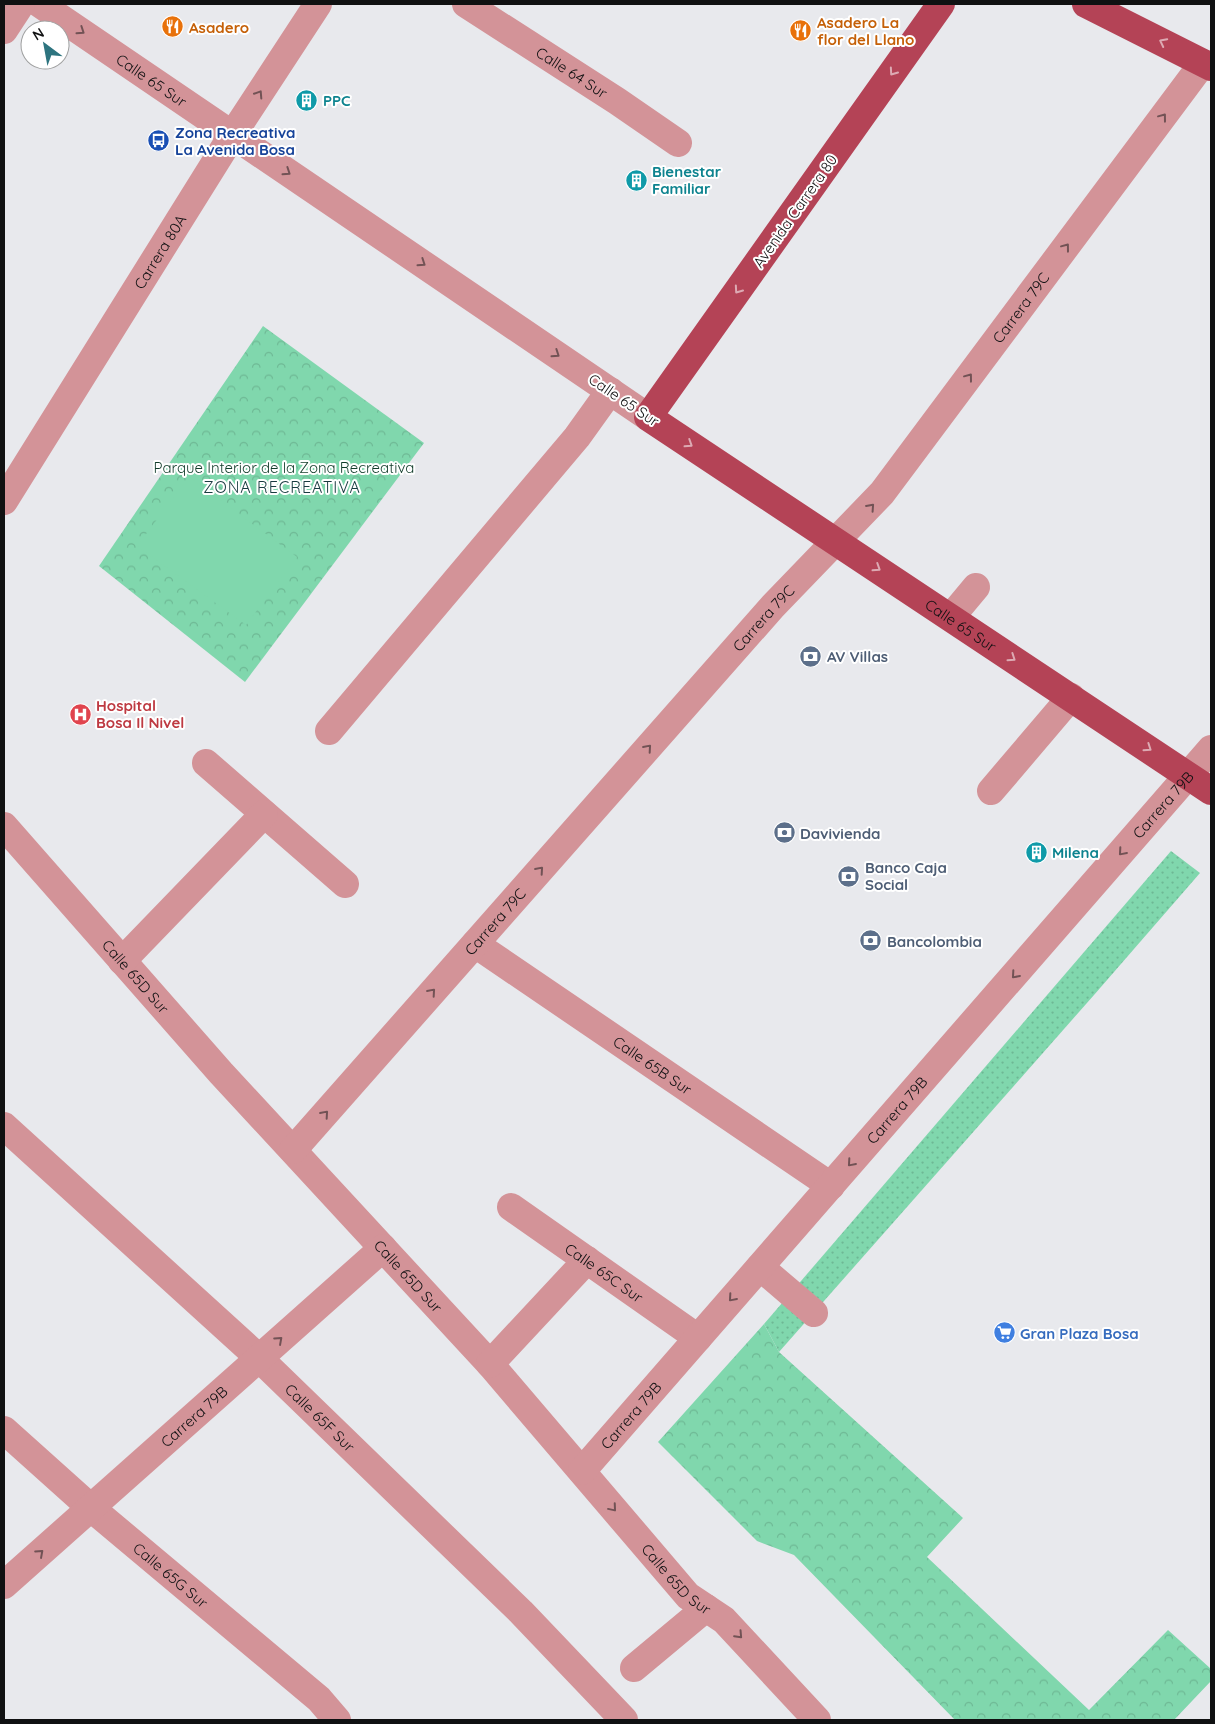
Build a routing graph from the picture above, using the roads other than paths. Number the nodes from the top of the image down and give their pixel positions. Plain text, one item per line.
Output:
1 (21, 4) edge
2 (40, 4) edge
3 (318, 4) edge
4 (466, 4) edge
5 (941, 4) edge
6 (1086, 4) edge
7 (1115, 13) edge
8 (4, 30) edge
9 (1207, 65) edge
10 (233, 134) junction
11 (678, 143) dead end
12 (610, 391) junction
13 (648, 417) junction
14 (4, 501) edge
15 (836, 542) junction
16 (976, 587) dead end
17 (951, 617) junction
18 (1071, 697) junction
19 (329, 731) dead end
20 (1211, 749) edge
21 (206, 762) dead end
22 (1188, 776) junction
23 (1211, 791) edge
24 (991, 792) dead end
25 (264, 814) junction
26 (4, 826) edge
27 (345, 884) dead end
28 (475, 944) junction
29 (122, 961) junction
30 (4, 1126) edge
31 (293, 1150) junction
32 (831, 1186) junction
33 (511, 1207) dead end
34 (382, 1248) junction
35 (587, 1260) junction
36 (760, 1267) junction
37 (814, 1313) dead end
38 (698, 1338) junction
39 (259, 1358) junction
40 (490, 1364) junction
41 (4, 1430) edge
42 (582, 1471) junction
43 (91, 1508) junction
44 (4, 1585) edge
45 (706, 1608) junction
46 (634, 1668) dead end
47 (337, 1720) edge
48 (624, 1720) edge
49 (817, 1720) edge

1 - 8 street
2 -> 10 street, Calle 65 Sur
10 -> 3 street, Carrera 80A
4 - 11 street, Calle 64 Sur
5 -> 13 main road, Avenida Carrera 80
6 - 7 main road
9 -> 7 main road
15 -> 9 street, Carrera 79C
10 -> 12 street, Calle 65 Sur
10 - 14 street, Carrera 80A
12 - 13 street, Calle 65 Sur
12 - 19 street
13 -> 15 main road, Calle 65 Sur
15 -> 17 main road, Calle 65 Sur
28 -> 15 street, Carrera 79C
16 - 17 street
17 -> 18 main road, Calle 65 Sur
18 -> 22 main road, Calle 65 Sur
18 - 24 street
20 - 22 street, Carrera 79B
21 - 25 street
22 - 23 main road, Calle 65 Sur
22 -> 32 street, Carrera 79B
25 - 27 street
25 - 29 street
26 - 29 street, Calle 65D Sur
31 -> 28 street, Carrera 79C
28 - 32 street, Calle 65B Sur
29 - 31 street, Calle 65D Sur
30 - 39 street, Calle 65F Sur
31 - 34 street, Calle 65D Sur
32 - 36 street, Carrera 79B
33 - 35 street, Calle 65C Sur
39 -> 34 street, Carrera 79B
34 - 40 street, Calle 65D Sur
35 - 38 street, Calle 65C Sur
35 - 40 street
36 - 37 street
36 -> 38 street, Carrera 79B
38 - 42 street, Carrera 79B
39 - 43 street, Carrera 79B
39 - 48 street, Calle 65F Sur
40 - 42 street, Calle 65D Sur
41 - 43 street, Calle 65G Sur
42 -> 45 street, Calle 65D Sur
44 -> 43 street, Carrera 79B
43 - 47 street, Calle 65G Sur
45 - 46 street
45 -> 49 street, Calle 65D Sur

